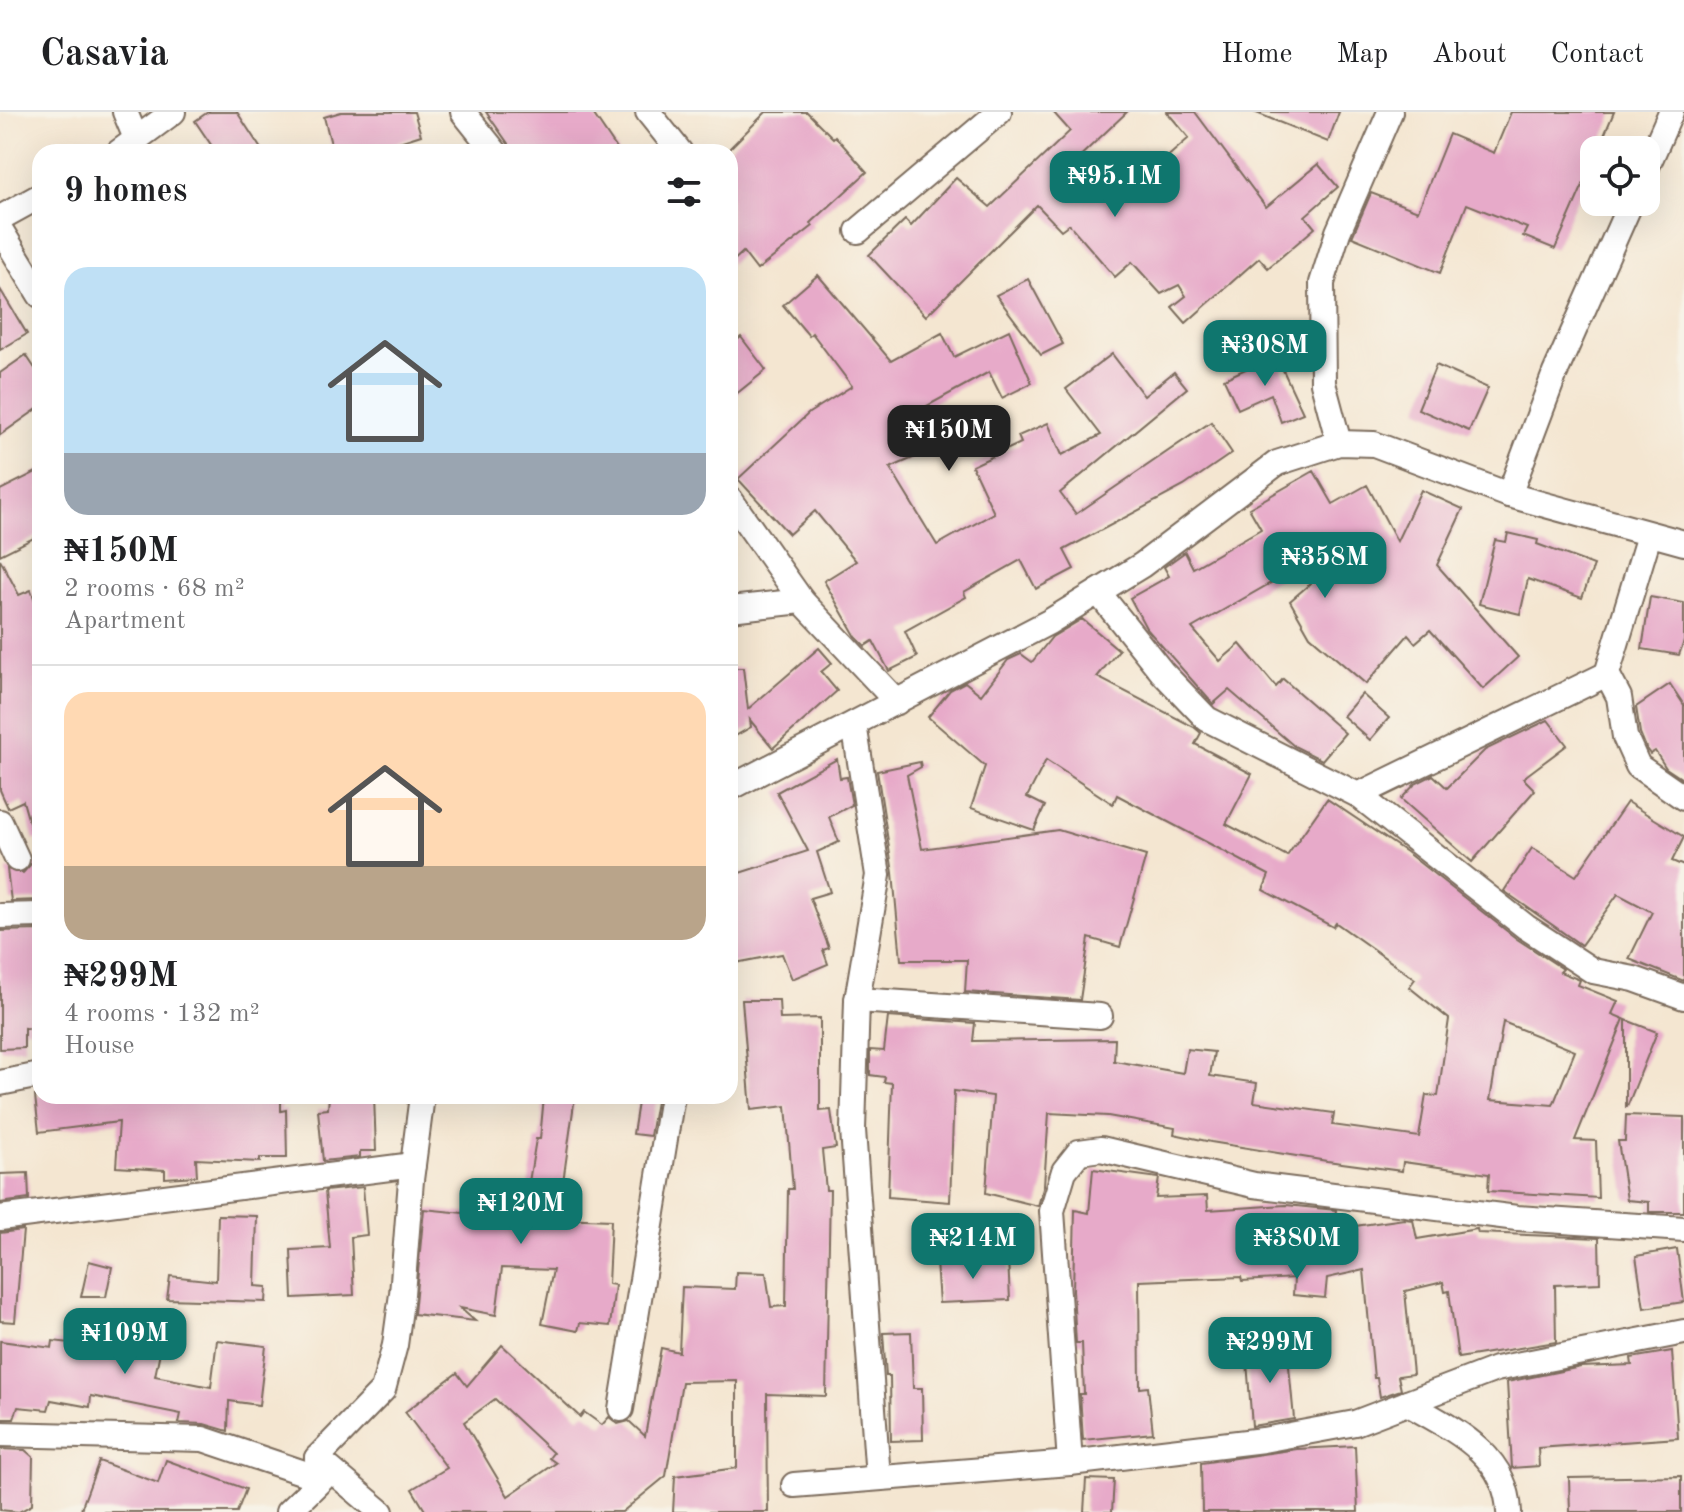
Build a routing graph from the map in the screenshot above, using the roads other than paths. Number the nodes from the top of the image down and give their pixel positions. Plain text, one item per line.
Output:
1 (125, 112) edge
2 (173, 112) edge
3 (463, 112) edge
4 (648, 112) edge
5 (999, 112) edge
6 (1390, 112) edge
7 (1671, 112) edge
8 (1660, 137) edge
9 (128, 144) edge
10 (131, 144) edge
11 (489, 144) edge
12 (674, 144) edge
13 (32, 200) edge
14 (1625, 216) edge
15 (0, 218) edge
16 (0, 229) edge
17 (858, 231) dead end
18 (32, 282) edge
19 (1339, 443) junction
20 (1509, 495) junction
21 (738, 510) edge
22 (1649, 535) junction
23 (1684, 543) edge
24 (1098, 592) junction
25 (802, 601) junction
26 (738, 608) edge
27 (1607, 674) junction
28 (897, 702) junction
29 (854, 724) junction
30 (738, 784) edge
31 (1358, 795) junction
32 (1684, 798) edge
33 (0, 822) edge
34 (17, 859) dead end
35 (32, 915) edge
36 (0, 916) edge
37 (1684, 997) edge
38 (857, 1000) junction
39 (1100, 1016) dead end
40 (32, 1077) edge
41 (0, 1083) edge
42 (421, 1104) edge
43 (671, 1104) edge
44 (413, 1165) junction
45 (0, 1218) edge
46 (1684, 1229) edge
47 (1684, 1332) edge
48 (1407, 1403) junction
49 (621, 1409) dead end
50 (0, 1434) edge
51 (1070, 1463) junction
52 (319, 1468) junction
53 (878, 1478) junction
54 (794, 1485) dead end
55 (288, 1512) edge
56 (381, 1512) edge
57 (1509, 1512) edge

1 - 9 street
2 - 10 street
3 - 11 street
4 - 12 street
5 - 17 street
6 - 19 street
7 - 8 street
13 - 15 street
14 - 20 street
16 - 18 street
19 - 20 street
19 - 24 street
20 - 22 street
21 - 25 street
22 - 23 street
22 - 27 street
24 - 28 street
24 - 31 street
25 - 26 street
25 - 28 street
27 - 31 street
27 - 32 street
28 - 29 street
29 - 30 street
29 - 38 street
31 - 37 street
33 - 34 street
35 - 36 street
38 - 39 street
38 - 53 street
40 - 41 street
42 - 44 street
43 - 49 street
44 - 45 street
44 - 52 street
46 - 51 street
47 - 48 street
48 - 51 street
48 - 57 street
50 - 52 street
51 - 53 street
52 - 55 street
52 - 56 street
53 - 54 street

